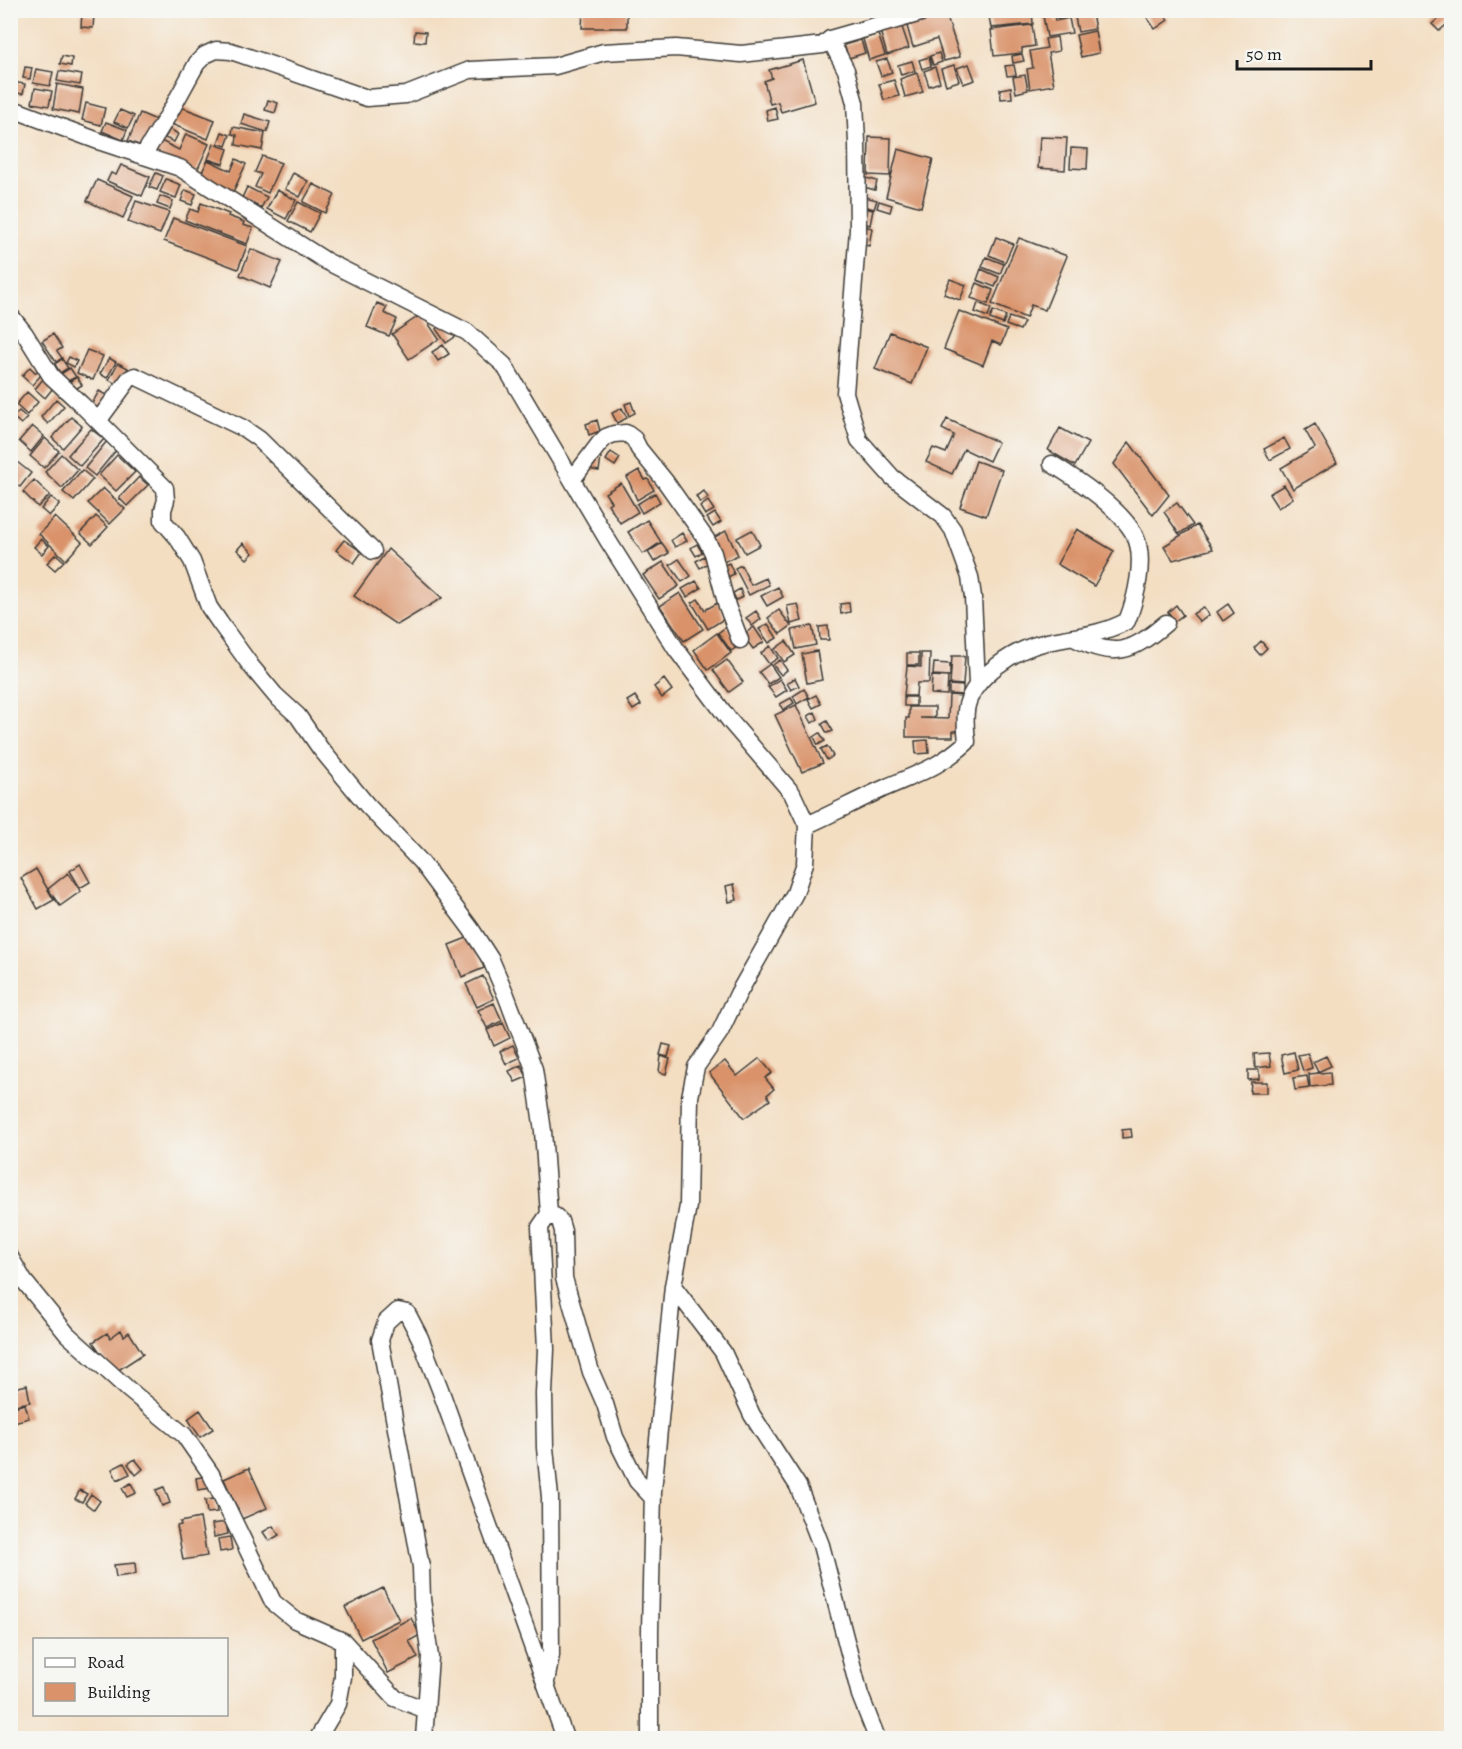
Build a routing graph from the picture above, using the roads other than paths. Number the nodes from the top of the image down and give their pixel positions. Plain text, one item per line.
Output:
1 (931, 10) edge
2 (830, 39) junction
3 (10, 108) edge
4 (143, 156) junction
5 (10, 315) edge
6 (98, 421) junction
7 (1052, 464) dead end
8 (572, 480) junction
9 (373, 550) dead end
10 (1166, 623) dead end
11 (1074, 638) junction
12 (740, 640) dead end
13 (977, 684) junction
14 (807, 825) junction
15 (549, 1214) junction
16 (10, 1257) edge
17 (673, 1286) junction
18 (653, 1498) junction
19 (343, 1641) junction
20 (546, 1685) junction
21 (426, 1710) junction
22 (318, 1738) edge
23 (424, 1738) edge
24 (565, 1738) edge
25 (651, 1738) edge
26 (877, 1738) edge

1 - 2 street
2 - 4 street
2 - 13 street
3 - 4 street
4 - 8 street
5 - 6 street
6 - 9 street
6 - 15 street
7 - 11 street
8 - 12 street
8 - 14 street
10 - 11 street
11 - 13 street
13 - 14 street
14 - 17 street
15 - 18 street
15 - 20 street
16 - 19 street
17 - 18 street
17 - 26 street
18 - 25 street
19 - 21 street
19 - 22 street
20 - 21 street
20 - 24 street
21 - 23 street

